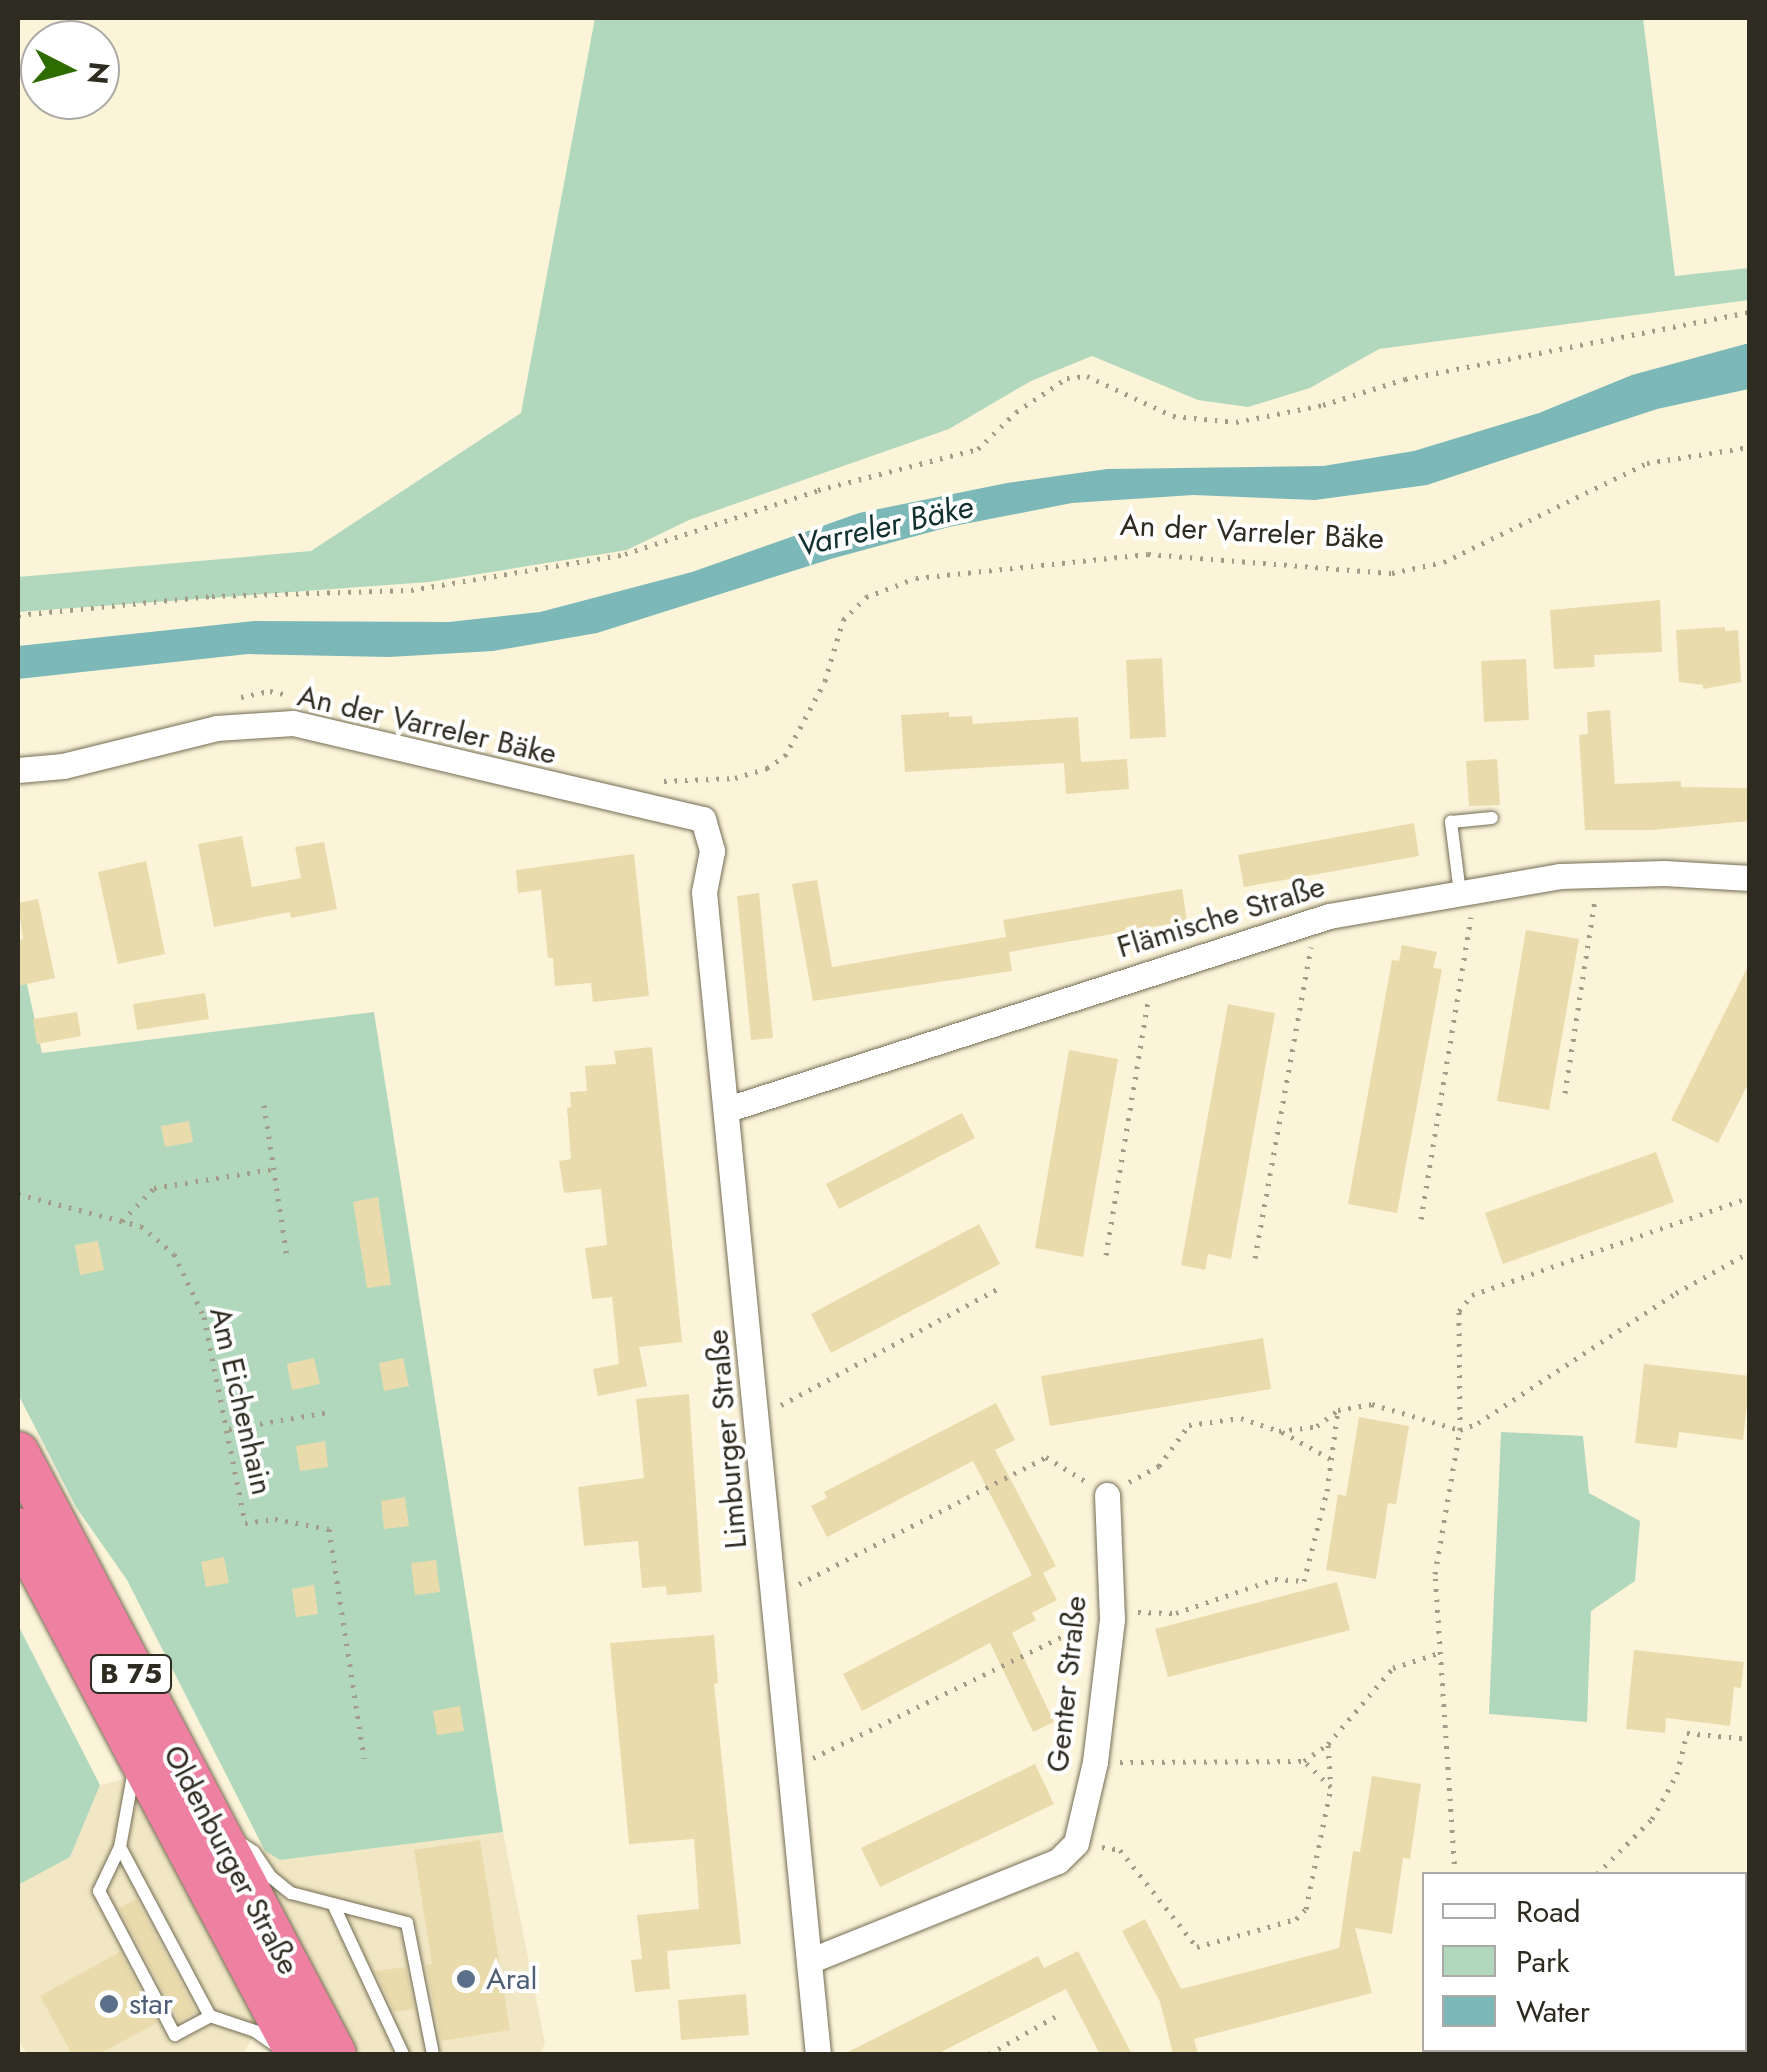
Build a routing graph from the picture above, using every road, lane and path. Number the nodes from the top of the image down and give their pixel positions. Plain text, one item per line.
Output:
1 (1750, 312) edge
2 (1750, 447) edge
3 (18, 615) edge
4 (18, 770) edge
5 (716, 781) dead end
6 (1492, 818) dead end
7 (703, 819) joint
8 (1599, 875) junction
9 (1750, 878) edge
10 (1464, 892) junction
11 (1308, 923) junction
12 (1147, 972) junction
13 (1565, 1093) dead end
14 (264, 1105) dead end
15 (728, 1110) junction
16 (274, 1168) junction
17 (18, 1194) edge
18 (1750, 1197) edge
19 (1421, 1220) dead end
20 (122, 1221) junction
21 (1750, 1252) edge
22 (1106, 1256) dead end
23 (287, 1257) dead end
24 (1255, 1258) dead end
25 (999, 1288) dead end
26 (1338, 1410) junction
27 (328, 1412) dead end
28 (757, 1412) junction
29 (229, 1429) junction
30 (1279, 1430) junction
31 (1460, 1430) junction
32 (18, 1452) edge
33 (1332, 1459) junction
34 (1107, 1494) junction
35 (18, 1529) edge
36 (774, 1597) junction
37 (1112, 1612) junction
38 (1440, 1653) junction
39 (1750, 1738) edge
40 (1328, 1744) junction
41 (137, 1754) junction
42 (364, 1758) dead end
43 (1304, 1761) junction
44 (1094, 1762) junction
45 (790, 1764) junction
46 (1331, 1787) junction
47 (214, 1827) junction
48 (1076, 1843) junction
49 (120, 1847) junction
50 (1455, 1872) edge
51 (1599, 1872) edge
52 (1750, 1887) edge
53 (333, 1904) junction
54 (1747, 1940) edge
55 (809, 1961) junction
56 (1058, 2015) dead end
57 (210, 2016) junction
58 (288, 2054) edge
59 (296, 2054) edge
60 (335, 2054) edge
61 (403, 2054) edge
62 (433, 2054) edge
63 (818, 2054) edge
64 (990, 2054) edge

1 - 3 path
2 - 5 path, An der Varreler Bäke
4 - 7 street, An der Varreler Bäke
6 - 10 lane
7 - 15 street, Limburger Straße
8 - 9 street, Flämische Straße
8 - 10 street, Flämische Straße
8 - 13 path
10 - 11 street, Flämische Straße
10 - 19 path
11 - 12 street, Flämische Straße
11 - 24 path
12 - 15 street, Flämische Straße
12 - 22 path
14 - 16 path
15 - 28 street, Limburger Straße
16 - 20 path
16 - 23 path
17 - 20 path, Am Eichenhain
18 - 31 path
20 - 29 path, Am Eichenhain
21 - 31 path
25 - 28 path
26 - 30 path
26 - 31 path
26 - 33 path
27 - 29 path
28 - 36 street, Limburger Straße
29 - 42 path, Am Eichenhain
30 - 33 path
30 - 34 path
31 - 38 path
32 - 47 highway, Oldenburger Straße / B 75
33 - 37 path
34 - 36 path
34 - 37 street, Genter Straße
35 - 41 highway, Oldenburger Straße / B 75
36 - 45 street, Limburger Straße
37 - 44 street, Genter Straße
37 - 45 path
38 - 40 path
38 - 50 path
39 - 51 path
40 - 43 path
40 - 46 path
41 - 49 lane
41 - 59 highway, Oldenburger Straße / B 75
43 - 44 path
43 - 46 path
44 - 48 street, Genter Straße
45 - 55 street, Limburger Straße
46 - 48 path
47 - 53 lane
47 - 60 highway, Oldenburger Straße / B 75
48 - 55 street
49 - 57 lane
49 - 57 lane
52 - 54 path
53 - 61 lane
53 - 62 lane
55 - 63 street, Limburger Straße
56 - 64 path
57 - 58 lane

